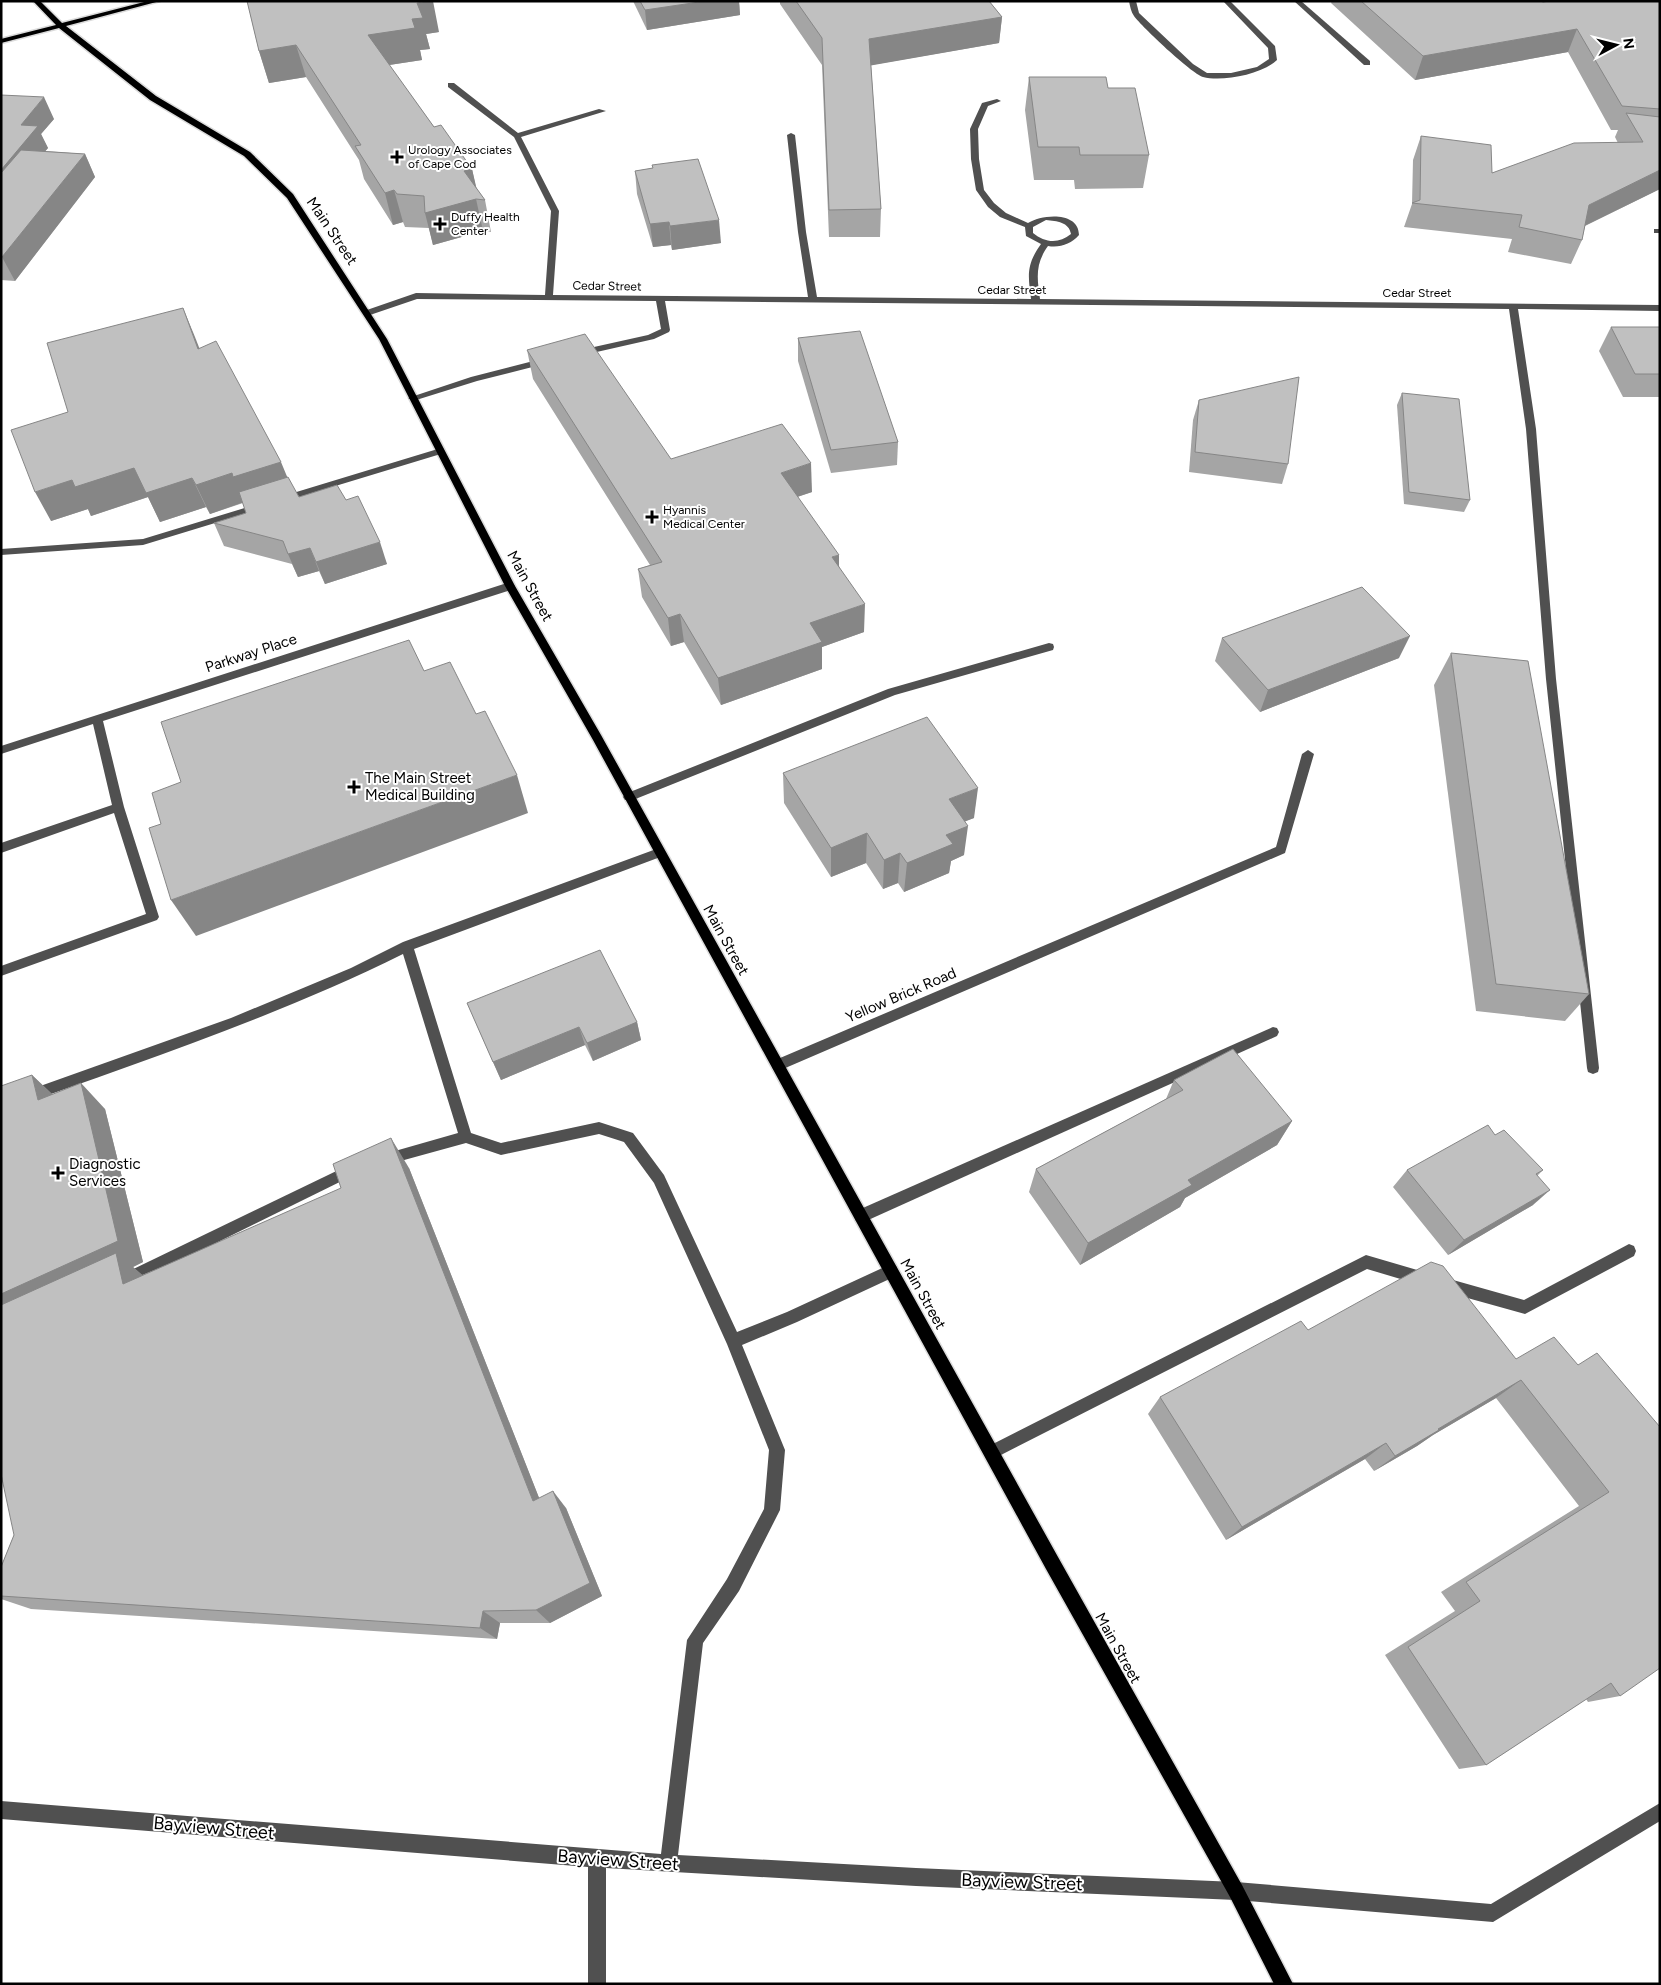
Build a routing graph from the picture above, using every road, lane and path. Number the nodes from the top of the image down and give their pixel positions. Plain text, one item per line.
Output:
1 (36, 1) edge
2 (157, 1) edge
3 (1132, 1) edge
4 (1226, 1) edge
5 (1297, 1) edge
6 (61, 26) junction
7 (1, 41) edge
8 (1367, 63) dead end
9 (451, 85) dead end
10 (997, 101) dead end
11 (602, 111) dead end
12 (792, 135) dead end
13 (517, 136) junction
14 (1028, 226) junction
15 (1045, 244) junction
16 (549, 297) junction
17 (660, 299) junction
18 (813, 300) junction
19 (1036, 303) junction
20 (1513, 306) junction
21 (1660, 308) edge
22 (367, 313) junction
23 (413, 398) junction
24 (440, 451) junction
25 (1, 552) edge
26 (510, 586) junction
27 (1049, 647) dead end
28 (97, 718) junction
29 (1, 750) edge
30 (1308, 754) dead end
31 (629, 797) junction
32 (118, 807) junction
33 (1, 848) edge
34 (659, 853) junction
35 (407, 946) junction
36 (1, 971) edge
37 (1273, 1032) dead end
38 (778, 1065) junction
39 (1593, 1068) dead end
40 (1, 1106) edge
41 (466, 1137) junction
42 (861, 1216) junction
43 (1629, 1250) dead end
44 (892, 1271) junction
45 (109, 1288) edge
46 (733, 1341) junction
47 (992, 1452) junction
48 (1, 1810) edge
49 (1660, 1811) edge
50 (597, 1859) junction
51 (668, 1864) junction
52 (1236, 1891) junction
53 (597, 1984) edge
54 (1284, 1984) edge

1 - 6 main road, Main Street
2 - 6 main road
3 - 4 street
5 - 8 street
6 - 7 main road
6 - 22 main road, Main Street
9 - 13 street
10 - 14 street
11 - 13 street
12 - 18 street
13 - 16 street
14 - 15 street
14 - 15 street
15 - 19 street
16 - 17 street, Cedar Street
16 - 22 street, Cedar Street
17 - 18 street, Cedar Street
17 - 23 street
18 - 19 street, Cedar Street
19 - 20 street, Cedar Street
20 - 21 street, Cedar Street
20 - 39 street
22 - 23 main road, Main Street
23 - 24 main road, Main Street
24 - 25 street
24 - 26 main road, Main Street
26 - 28 street, Parkway Place
26 - 31 main road, Main Street
27 - 31 street
28 - 29 street, Parkway Place
28 - 32 street
30 - 38 street, Yellow Brick Road
31 - 34 main road, Main Street
32 - 33 street
32 - 36 street
34 - 35 street
34 - 38 main road, Main Street
35 - 40 street
35 - 41 street
37 - 42 street
38 - 42 main road, Main Street
41 - 45 street
41 - 46 street
42 - 44 main road, Main Street
43 - 47 street
44 - 46 street
44 - 47 main road, Main Street
46 - 51 street
47 - 52 main road, Main Street
48 - 50 street, Bayview Street
49 - 52 street, Bayview Street
50 - 51 street, Bayview Street
50 - 53 street
51 - 52 street, Bayview Street
52 - 54 main road, Main Street

